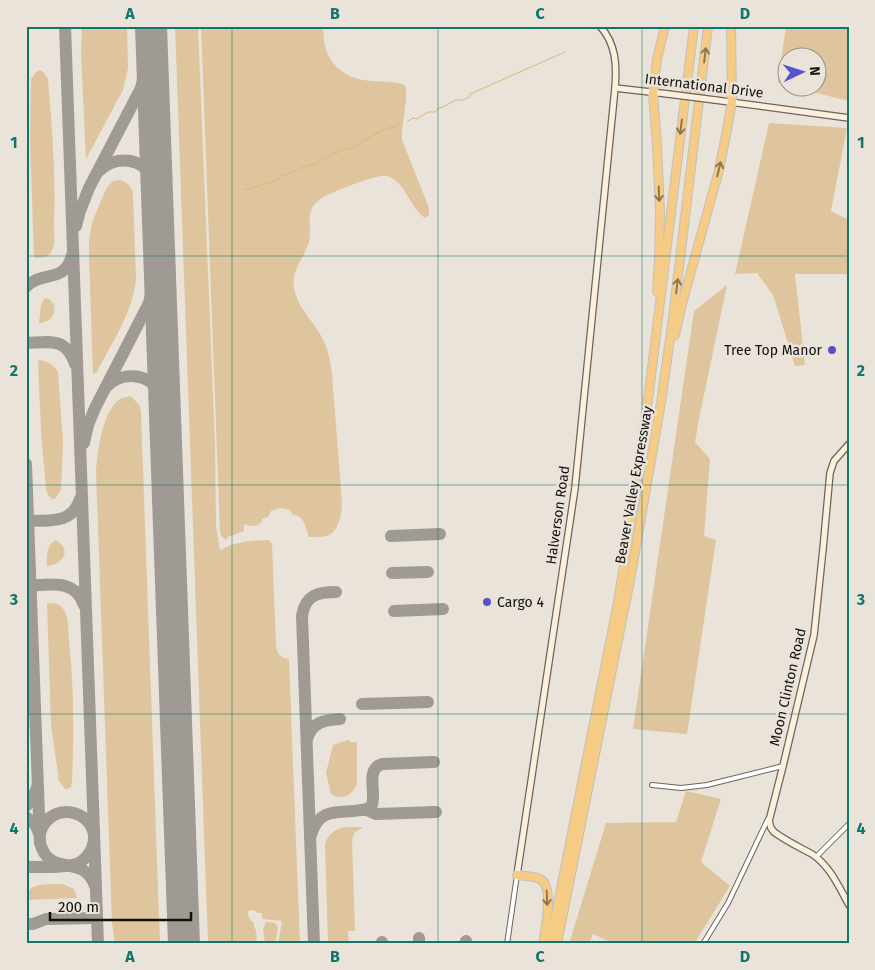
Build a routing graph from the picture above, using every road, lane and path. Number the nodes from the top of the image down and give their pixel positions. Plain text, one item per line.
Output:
1 (600, 26) edge
2 (664, 26) edge
3 (694, 26) edge
4 (708, 26) edge
5 (731, 26) edge
6 (615, 88) junction
7 (653, 93) junction
8 (732, 102) junction
9 (849, 118) edge
10 (661, 403) junction
11 (646, 418) junction
12 (849, 444) edge
13 (783, 766) junction
14 (652, 785) dead end
15 (769, 818) junction
16 (849, 824) edge
17 (816, 857) junction
18 (517, 875) junction
19 (849, 905) edge
20 (507, 944) edge
21 (543, 944) edge
22 (550, 944) edge
23 (557, 944) edge
24 (703, 944) edge

1 - 6 street, Halverson Road
2 - 7 highway
3 -> 11 highway, Beaver Valley Expressway
10 -> 4 highway, Beaver Valley Expressway
5 - 8 highway
6 - 7 street, International Drive
6 - 18 street, Halverson Road
7 - 8 street, International Drive, bridge
7 -> 11 highway
8 - 9 street, International Drive
10 -> 8 highway
10 - 23 highway, Beaver Valley Expressway
11 - 22 highway, Beaver Valley Expressway
12 - 13 street, Moon Clinton Road
13 - 14 street
13 - 15 street, Moon Clinton Road
15 - 17 street
15 - 24 street
16 - 17 street
17 - 19 street
18 - 20 street, Halverson Road
18 -> 21 highway

